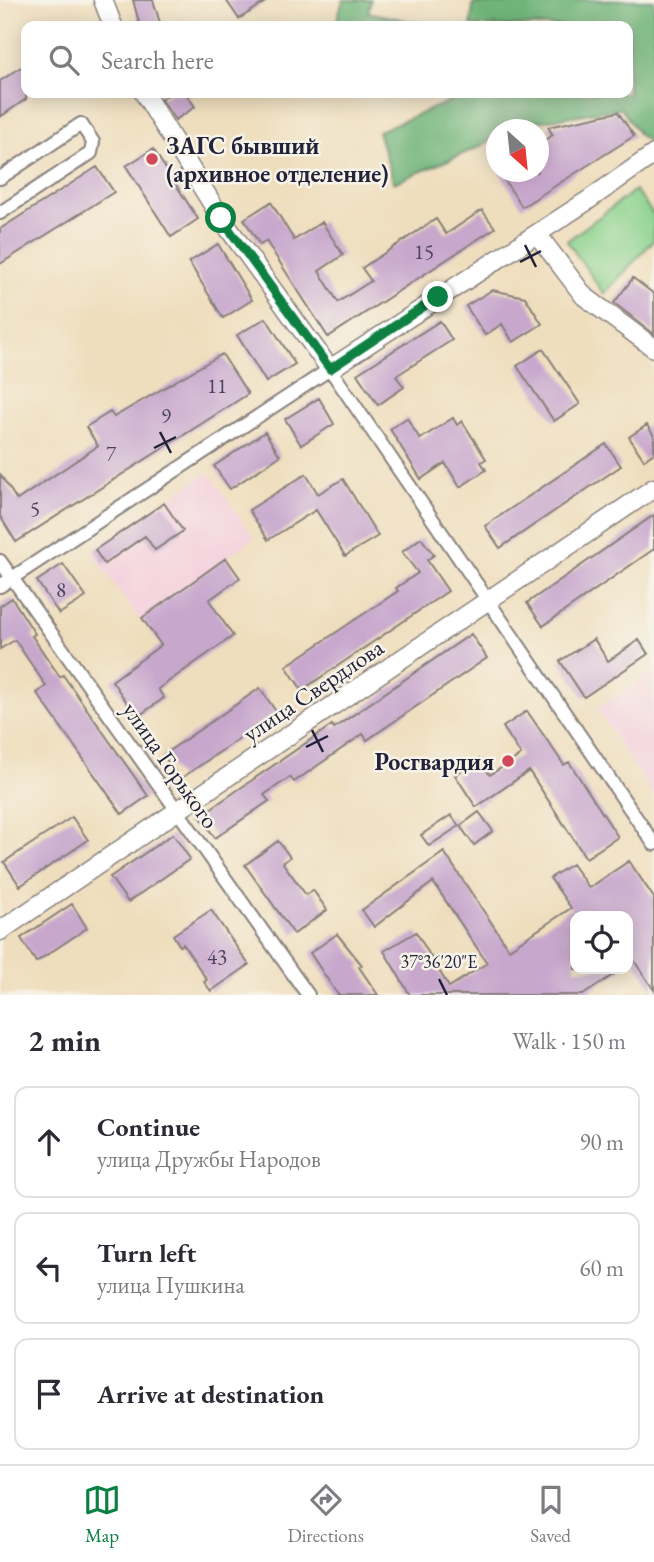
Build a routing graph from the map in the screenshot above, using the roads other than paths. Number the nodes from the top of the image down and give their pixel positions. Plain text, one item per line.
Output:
1 (103, 0) edge
2 (111, 21) edge
3 (147, 98) edge
4 (654, 153) edge
5 (0, 178) edge
6 (0, 214) edge
7 (537, 234) junction
8 (654, 348) edge
9 (330, 369) junction
10 (654, 488) edge
11 (0, 561) edge
12 (12, 578) junction
13 (0, 586) edge
14 (489, 600) junction
15 (178, 811) junction
16 (654, 844) edge
17 (0, 931) edge
18 (307, 995) edge

1 - 2 main road
3 - 9 main road
4 - 7 main road
5 - 6 street
7 - 8 main road
7 - 9 main road
9 - 12 street
9 - 14 street
10 - 14 main road, улица Свердлова
11 - 12 street, улица Горького
12 - 13 street
12 - 15 street, улица Горького
14 - 15 main road, улица Свердлова
14 - 16 street
15 - 17 main road, улица Свердлова
15 - 18 street, улица Горького

